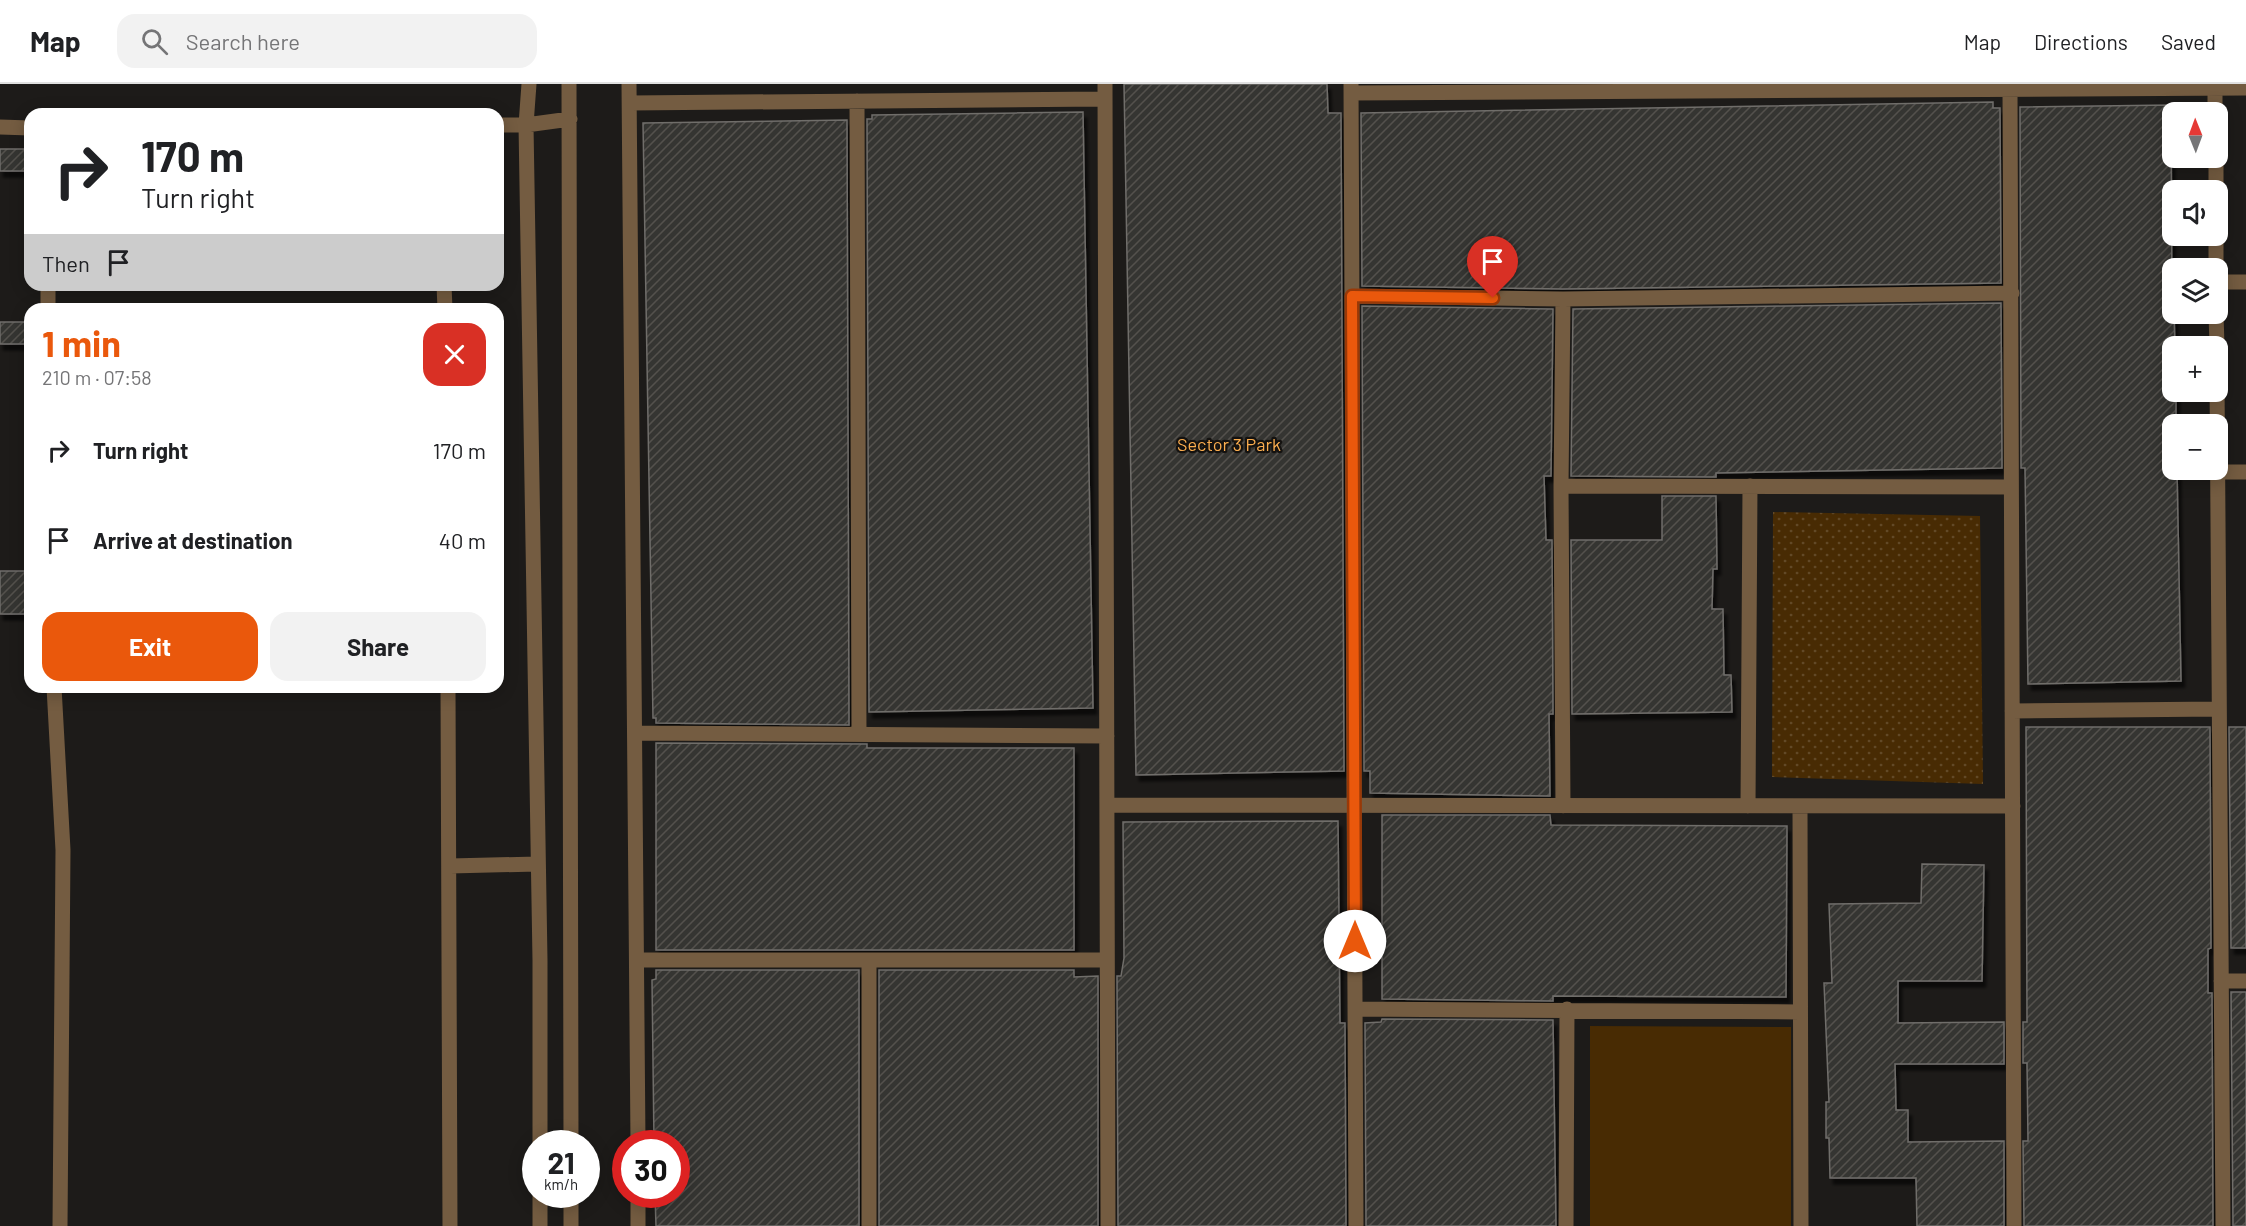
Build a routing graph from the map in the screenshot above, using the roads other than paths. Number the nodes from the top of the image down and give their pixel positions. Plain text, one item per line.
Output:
1 (529, 84) edge
2 (569, 84) edge
3 (629, 84) edge
4 (1351, 88) edge
5 (2215, 88) junction
6 (2246, 88) edge
7 (2010, 90) junction
8 (1105, 92) edge
9 (857, 101) junction
10 (2215, 102) edge
11 (630, 103) junction
12 (570, 119) junction
13 (504, 125) edge
14 (526, 125) junction
15 (0, 127) edge
16 (24, 128) edge
17 (2228, 282) edge
18 (2246, 282) edge
19 (2012, 293) junction
20 (1352, 296) junction
21 (1563, 299) junction
22 (2228, 471) edge
23 (2246, 472) edge
24 (2218, 480) edge
25 (1561, 486) junction
26 (1750, 486) junction
27 (2012, 487) junction
28 (54, 693) edge
29 (448, 693) edge
30 (2219, 710) junction
31 (2012, 711) junction
32 (635, 733) junction
33 (859, 733) junction
34 (1107, 736) junction
35 (1107, 805) junction
36 (1354, 806) junction
37 (1563, 806) junction
38 (1748, 806) junction
39 (1800, 806) junction
40 (2013, 807) junction
41 (537, 864) junction
42 (450, 866) junction
43 (638, 960) junction
44 (869, 960) junction
45 (1107, 960) junction
46 (2221, 981) junction
47 (2246, 981) edge
48 (1355, 1009) junction
49 (1567, 1009) junction
50 (1800, 1012) junction
51 (540, 1130) edge
52 (571, 1130) edge
53 (638, 1130) edge
54 (540, 1208) edge
55 (571, 1208) edge
56 (638, 1208) edge
57 (60, 1226) edge
58 (450, 1226) edge
59 (540, 1226) edge
60 (572, 1226) edge
61 (638, 1226) edge
62 (869, 1226) edge
63 (1108, 1226) edge
64 (1356, 1226) edge
65 (1566, 1226) edge
66 (1801, 1226) edge
67 (2014, 1226) edge
68 (2223, 1226) edge

1 - 14 street
2 - 12 street
3 - 11 street
4 - 7 street
4 - 20 street
5 - 6 street
5 - 7 street
5 - 10 street
7 - 19 street
8 - 9 street
8 - 34 street
9 - 11 street
9 - 33 street
11 - 32 street
12 - 14 street
12 - 52 street
13 - 14 street
14 - 41 street
15 - 16 street
17 - 18 street
19 - 21 street
19 - 27 street
20 - 21 street
20 - 36 street
21 - 25 street
22 - 23 street
24 - 30 street
25 - 26 street
25 - 37 street
26 - 27 street
26 - 38 street
27 - 31 street
28 - 57 street
29 - 42 street
30 - 31 street
30 - 46 street
31 - 40 street
32 - 33 street
32 - 43 street
33 - 34 street
34 - 35 street
35 - 36 street
35 - 45 street
36 - 37 street
36 - 48 street
37 - 38 street
38 - 39 street
39 - 40 street
39 - 50 street
40 - 67 street
41 - 42 street
41 - 51 street
42 - 58 street
43 - 44 street
43 - 53 street
44 - 45 street
44 - 62 street
45 - 63 street
46 - 47 street
46 - 68 street
48 - 49 street
48 - 64 street
49 - 50 street
49 - 65 street
50 - 66 street
54 - 59 street
55 - 60 street
56 - 61 street

